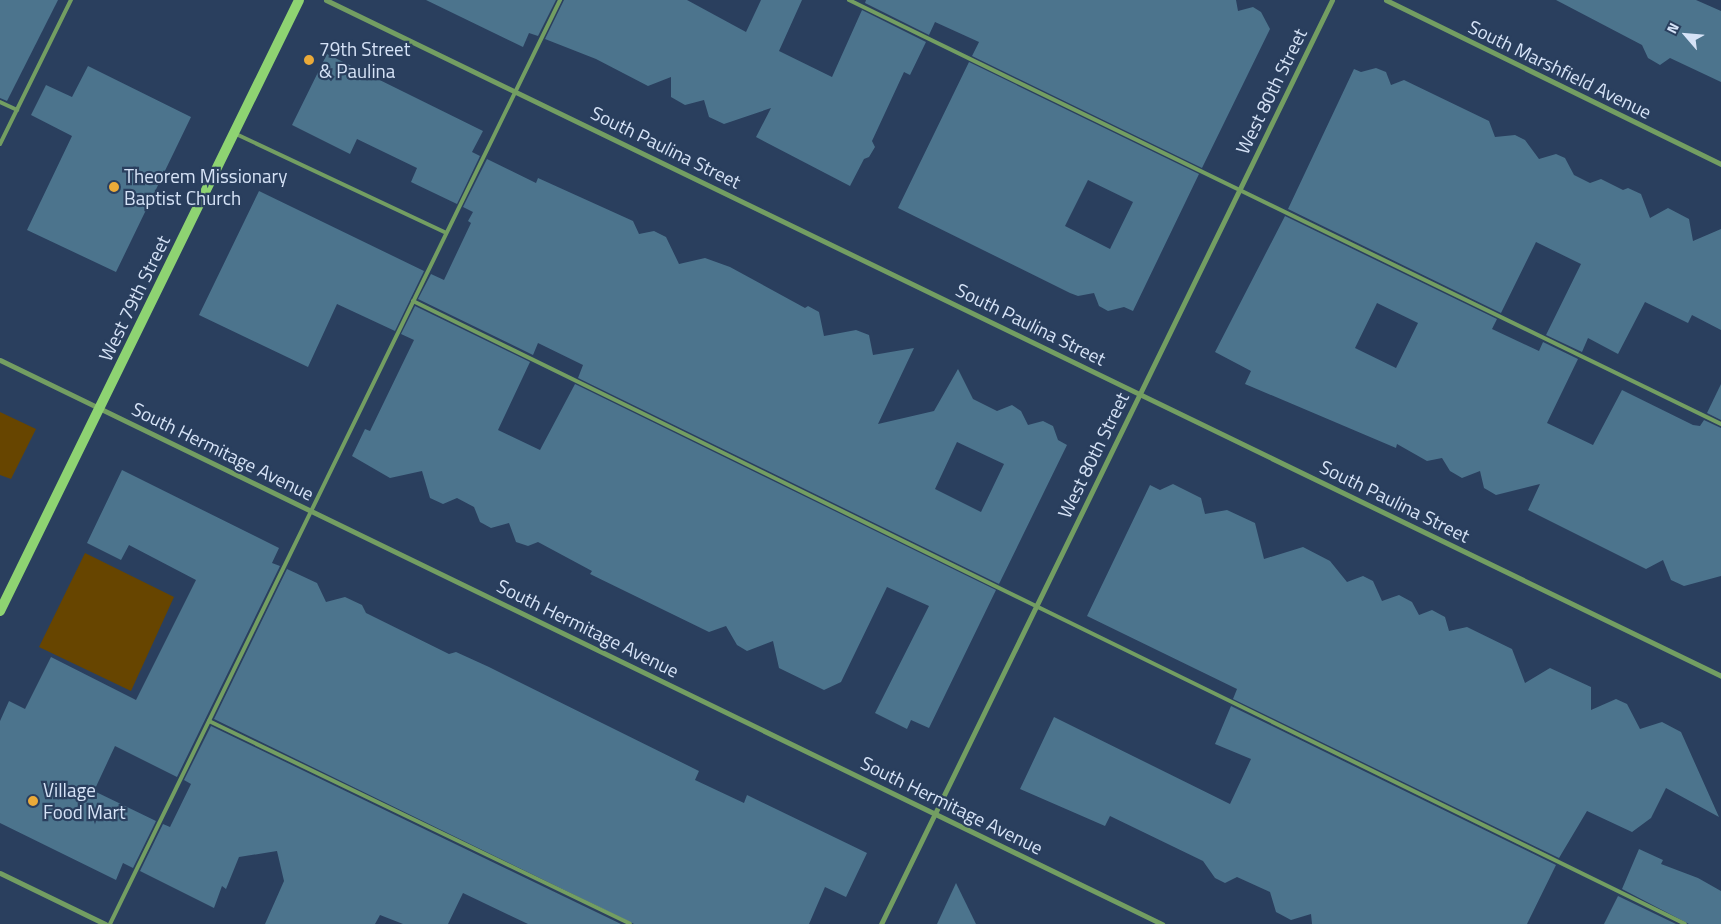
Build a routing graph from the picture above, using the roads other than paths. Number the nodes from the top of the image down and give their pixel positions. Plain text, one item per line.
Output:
1 (70, 0) edge
2 (299, 0) edge
3 (326, 0) edge
4 (560, 0) edge
5 (849, 0) edge
6 (1332, 0) edge
7 (1386, 0) edge
8 (516, 91) junction
9 (0, 102) edge
10 (17, 110) junction
11 (234, 133) junction
12 (0, 144) edge
13 (1721, 164) edge
14 (1240, 190) junction
15 (446, 233) junction
16 (413, 301) junction
17 (0, 360) edge
18 (1140, 393) junction
19 (99, 408) junction
20 (1721, 424) edge
21 (311, 511) junction
22 (1036, 607) junction
23 (0, 611) edge
24 (1721, 676) edge
25 (209, 721) junction
26 (935, 814) junction
27 (0, 873) edge
28 (105, 924) edge
29 (110, 924) edge
30 (630, 924) edge
31 (881, 924) edge
32 (1162, 924) edge
33 (1685, 924) edge

1 - 10 lane
2 - 11 main road, West 79th Street
3 - 8 street, South Paulina Street
4 - 8 lane
5 - 14 lane
6 - 14 street, West 80th Street
7 - 13 street, South Marshfield Avenue
8 - 15 lane
8 - 18 street, South Paulina Street
9 - 10 lane
10 - 12 lane
11 - 15 lane
11 - 19 main road, West 79th Street
14 - 18 street, West 80th Street
14 - 20 lane
15 - 16 lane
16 - 21 lane
16 - 22 lane
17 - 19 street, South Hermitage Avenue
18 - 22 street, West 80th Street
18 - 24 street, South Paulina Street
19 - 21 street, South Hermitage Avenue
19 - 23 main road, West 79th Street
21 - 25 lane
21 - 26 street, South Hermitage Avenue
22 - 26 street, West 80th Street
22 - 33 lane
25 - 29 lane
25 - 30 lane
26 - 31 street, West 80th Street
26 - 32 street, South Hermitage Avenue
27 - 28 street

